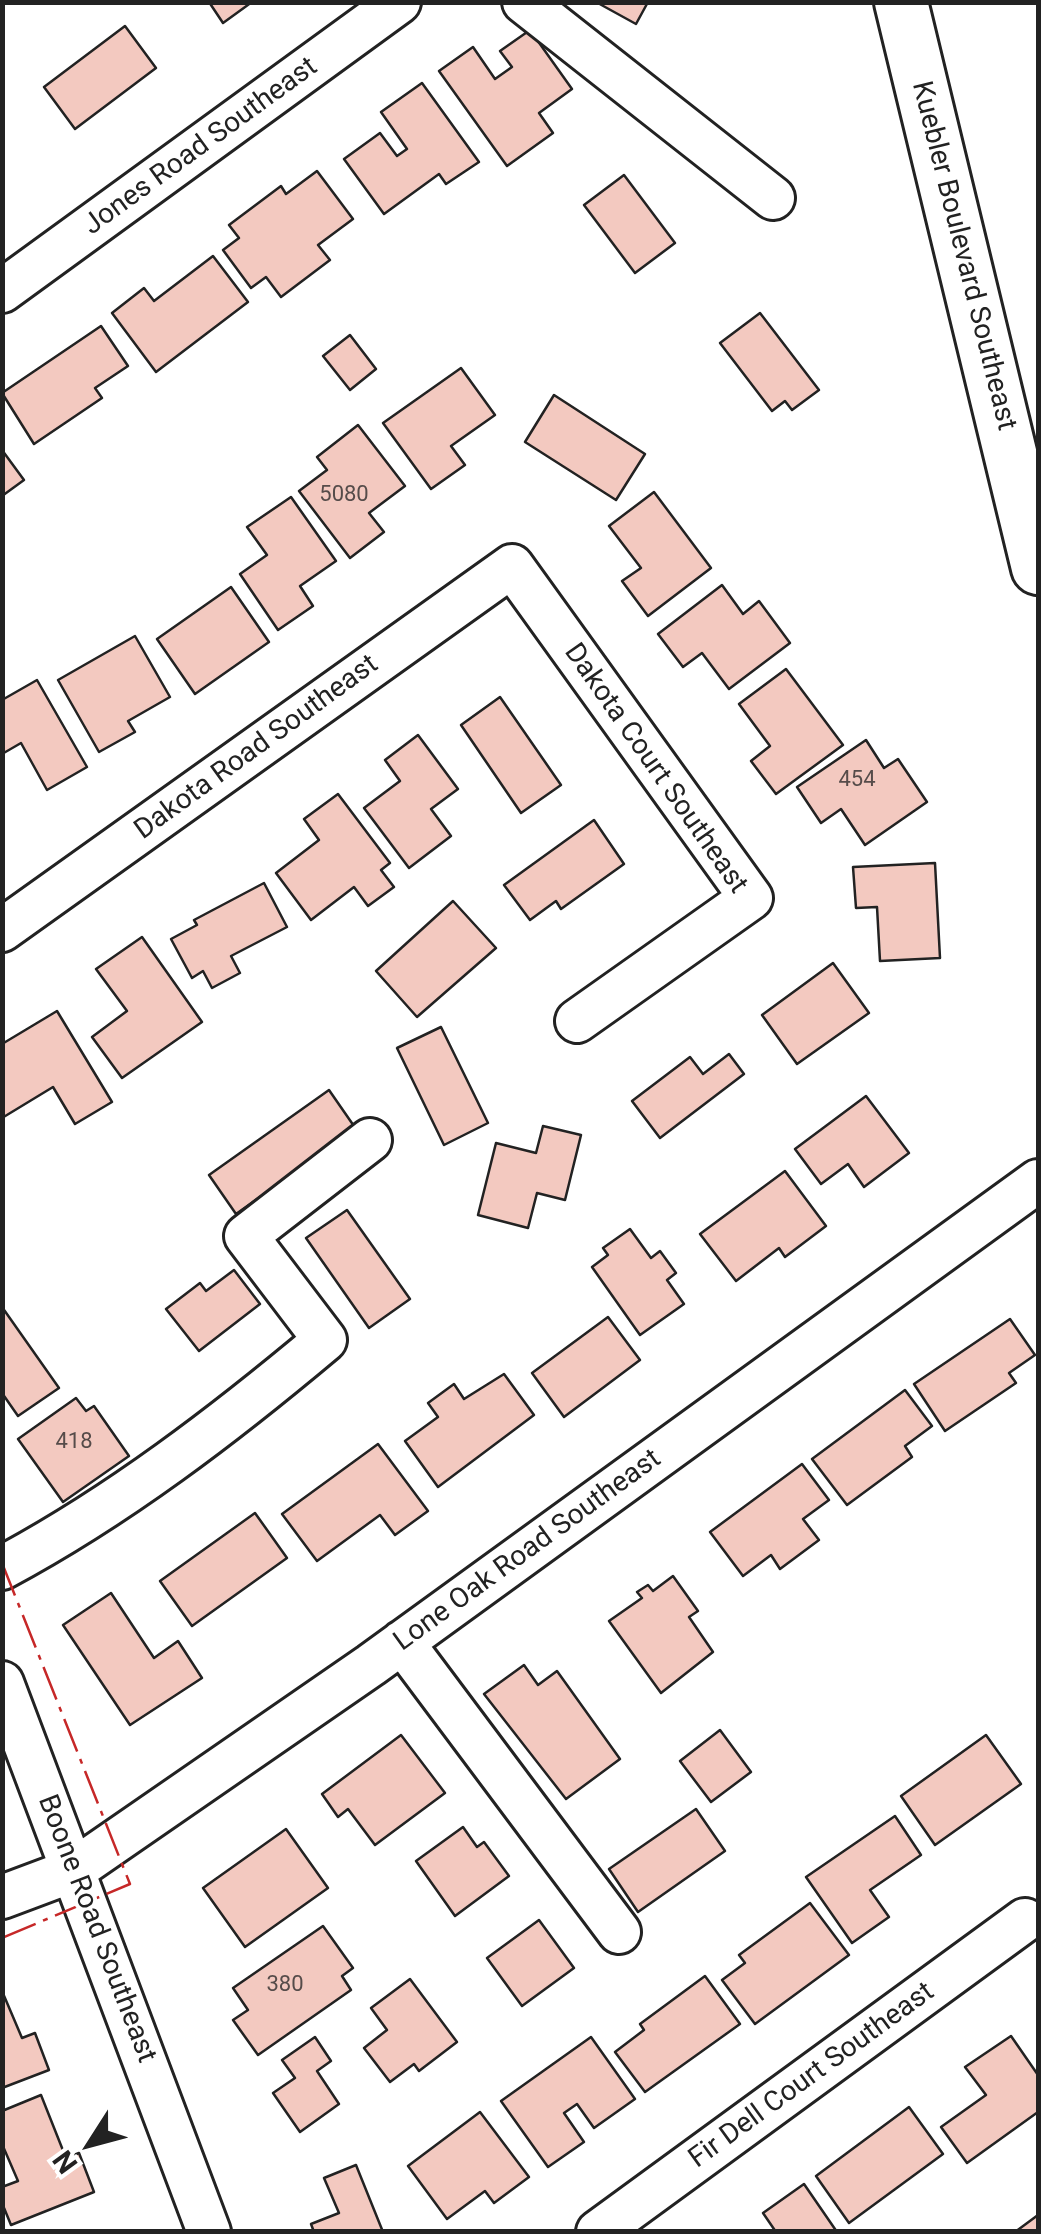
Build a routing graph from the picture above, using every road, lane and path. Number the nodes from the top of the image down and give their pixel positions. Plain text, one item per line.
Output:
1 (399, 2) edge
2 (524, 2) edge
3 (901, 2) edge
4 (773, 198) dead end
5 (2, 291) edge
6 (512, 566) joint
7 (1038, 568) edge
8 (2, 930) edge
9 (577, 1021) dead end
10 (370, 1140) dead end
11 (1038, 1181) edge
12 (2, 1568) edge
13 (402, 1642) junction
14 (2, 1683) edge
15 (74, 1870) junction
16 (2, 1897) edge
17 (1026, 1920) dead end
18 (619, 1932) dead end
19 (209, 2232) edge
20 (598, 2232) edge

1 - 5 street, Jones Road Southeast
2 - 4 street
3 - 7 main road, Kuebler Boulevard Southeast
6 - 8 street, Dakota Road Southeast
6 - 9 street, Dakota Court Southeast
10 - 12 street
11 - 13 street, Lone Oak Road Southeast
13 - 15 street, Lone Oak Road Southeast
13 - 18 street
14 - 15 street, Boone Road Southeast
15 - 16 street, Lone Oak Road Southeast
15 - 19 street, Boone Road Southeast
17 - 20 street, Fir Dell Court Southeast

